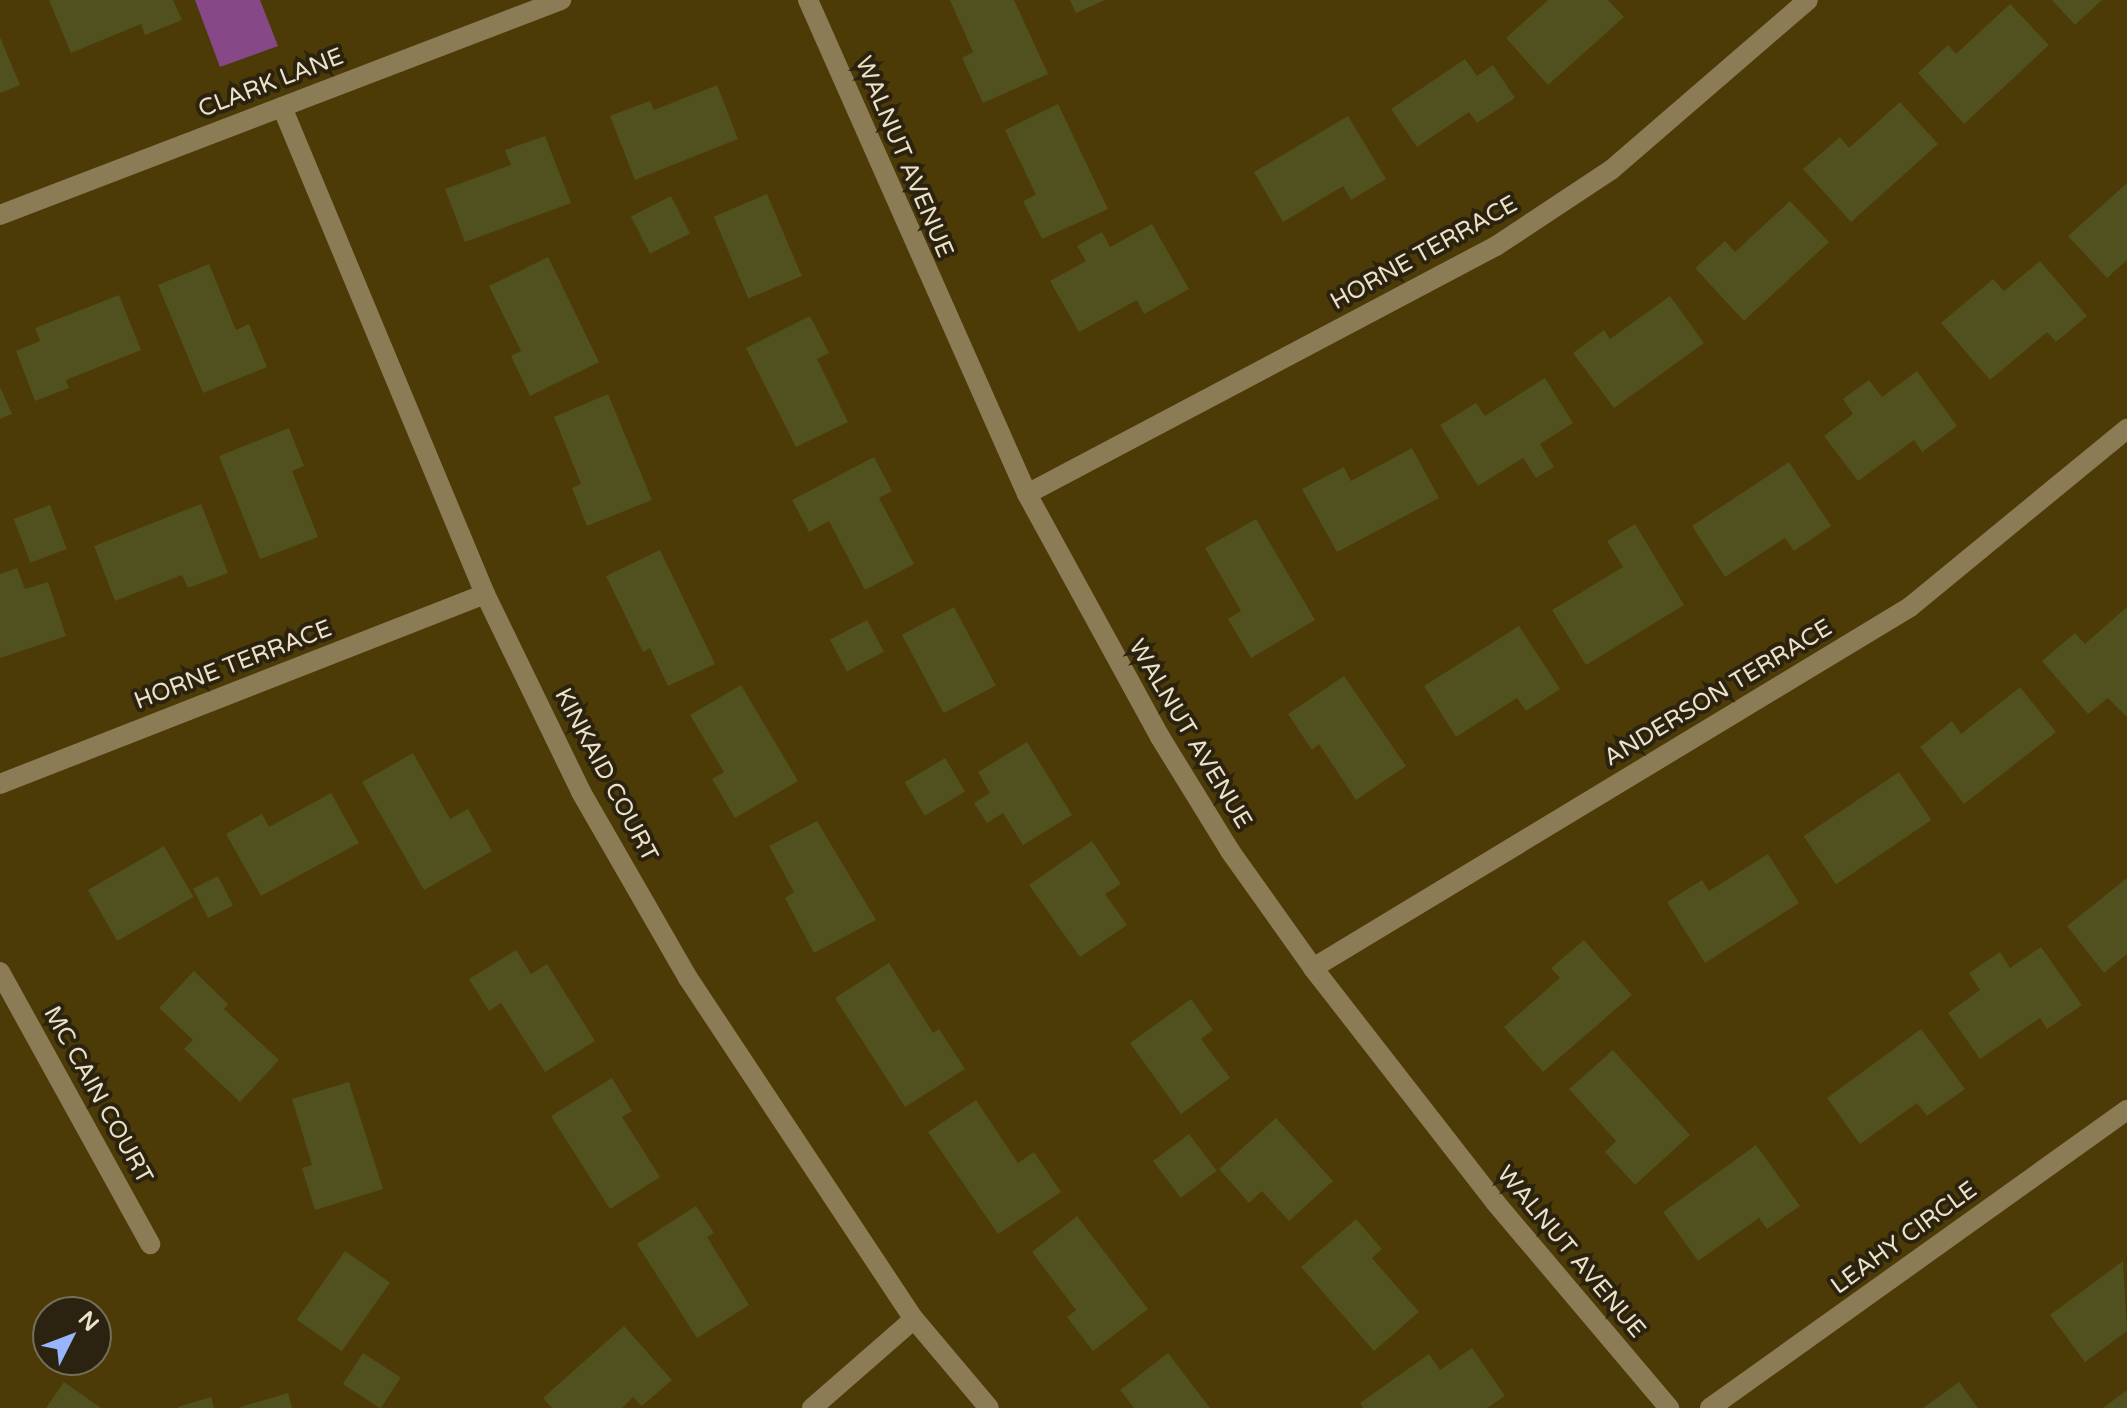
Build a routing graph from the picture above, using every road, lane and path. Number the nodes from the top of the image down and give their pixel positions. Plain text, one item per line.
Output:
1 (561, 0) edge
2 (808, 0) edge
3 (1808, 0) edge
4 (282, 107) junction
5 (0, 215) edge
6 (2127, 429) edge
7 (1027, 494) junction
8 (485, 594) junction
9 (0, 784) edge
10 (1313, 968) junction
11 (0, 972) edge
12 (2127, 1110) edge
13 (150, 1244) dead end
14 (914, 1319) junction
15 (812, 1408) edge
16 (989, 1408) edge
17 (1669, 1408) edge
18 (1710, 1408) edge

1 - 4 street, CLARK LANE
2 - 7 street, WALNUT AVENUE
3 - 7 street, HORNE TERRACE
4 - 5 street, CLARK LANE
4 - 8 street, KINKAID COURT
6 - 10 street, ANDERSON TERRACE
7 - 10 street, WALNUT AVENUE
8 - 9 street, HORNE TERRACE
8 - 14 street, KINKAID COURT
10 - 17 street, WALNUT AVENUE
11 - 13 street, MC CAIN COURT
12 - 18 street, LEAHY CIRCLE
14 - 15 street
14 - 16 street, KINKAID COURT

